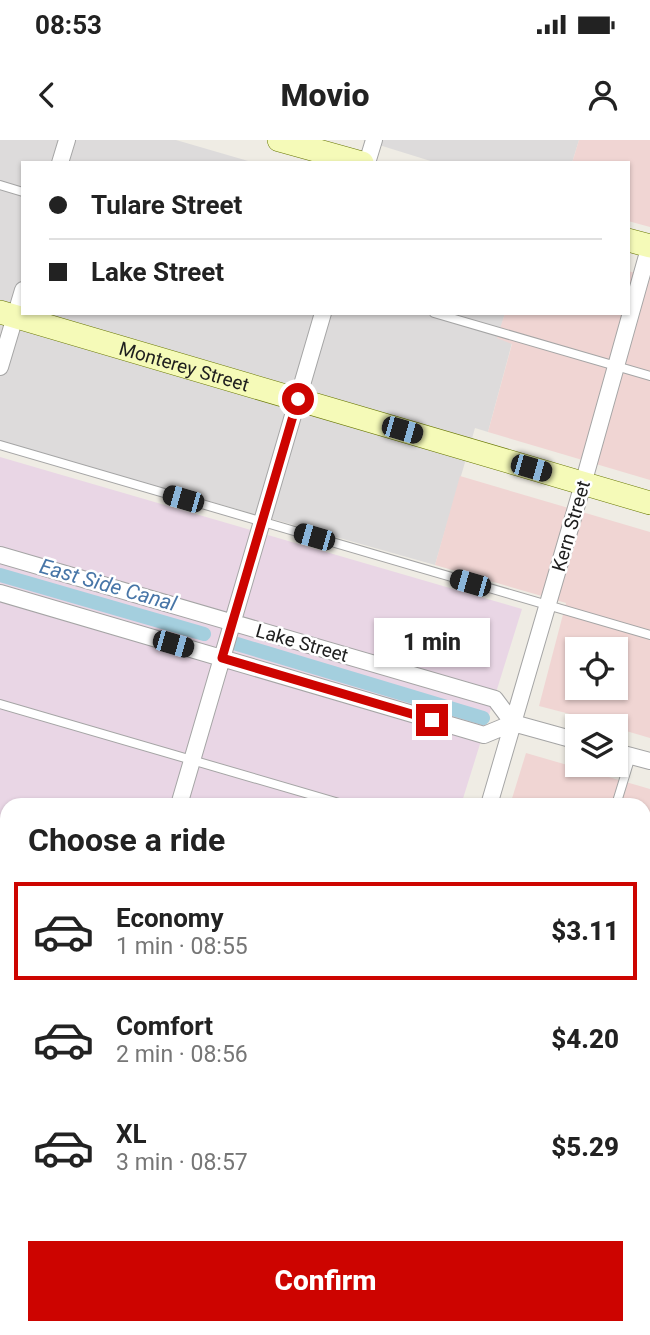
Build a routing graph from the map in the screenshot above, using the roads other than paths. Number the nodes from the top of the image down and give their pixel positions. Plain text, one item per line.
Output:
1 (67, 140) edge
2 (279, 140) edge
3 (374, 140) edge
4 (61, 161) edge
5 (355, 161) edge
6 (368, 161) edge
7 (0, 185) edge
8 (21, 191) edge
9 (630, 241) edge
10 (650, 246) edge
11 (21, 292) edge
12 (7, 314) edge
13 (630, 314) edge
14 (322, 315) edge
15 (442, 315) edge
16 (630, 315) edge
17 (615, 365) junction
18 (0, 367) edge
19 (650, 376) edge
20 (298, 399) junction
21 (0, 445) edge
22 (583, 484) junction
23 (650, 503) edge
24 (262, 522) junction
25 (0, 555) edge
26 (0, 593) edge
27 (548, 605) junction
28 (232, 622) junction
29 (650, 635) edge
30 (222, 658) junction
31 (0, 704) edge
32 (513, 723) junction
33 (565, 737) edge
34 (628, 755) edge
35 (192, 761) junction
36 (650, 761) edge
37 (620, 777) edge
38 (181, 798) edge
39 (322, 798) edge
40 (491, 798) edge
41 (617, 798) edge

1 - 4 street
2 - 5 main road
3 - 6 street
7 - 8 lane
9 - 10 main road
10 - 13 street, Kern Street
11 - 12 street
12 - 18 street
12 - 20 main road, Monterey Street
14 - 20 street
15 - 17 lane
16 - 17 street, Kern Street
17 - 19 lane
17 - 22 street, Kern Street
20 - 22 main road, Monterey Street
20 - 24 street
21 - 24 lane
22 - 23 main road, Monterey Street
22 - 27 street, Kern Street
24 - 27 lane
24 - 28 street
25 - 28 street, Lake Street
26 - 30 street, Lake Street
27 - 29 lane
27 - 32 street, Kern Street
28 - 30 street
28 - 32 street, Lake Street
30 - 32 street, Lake Street
30 - 35 street
31 - 35 lane
32 - 33 street
32 - 40 street, Kern Street
34 - 36 street
35 - 38 street
35 - 39 lane
37 - 41 lane

